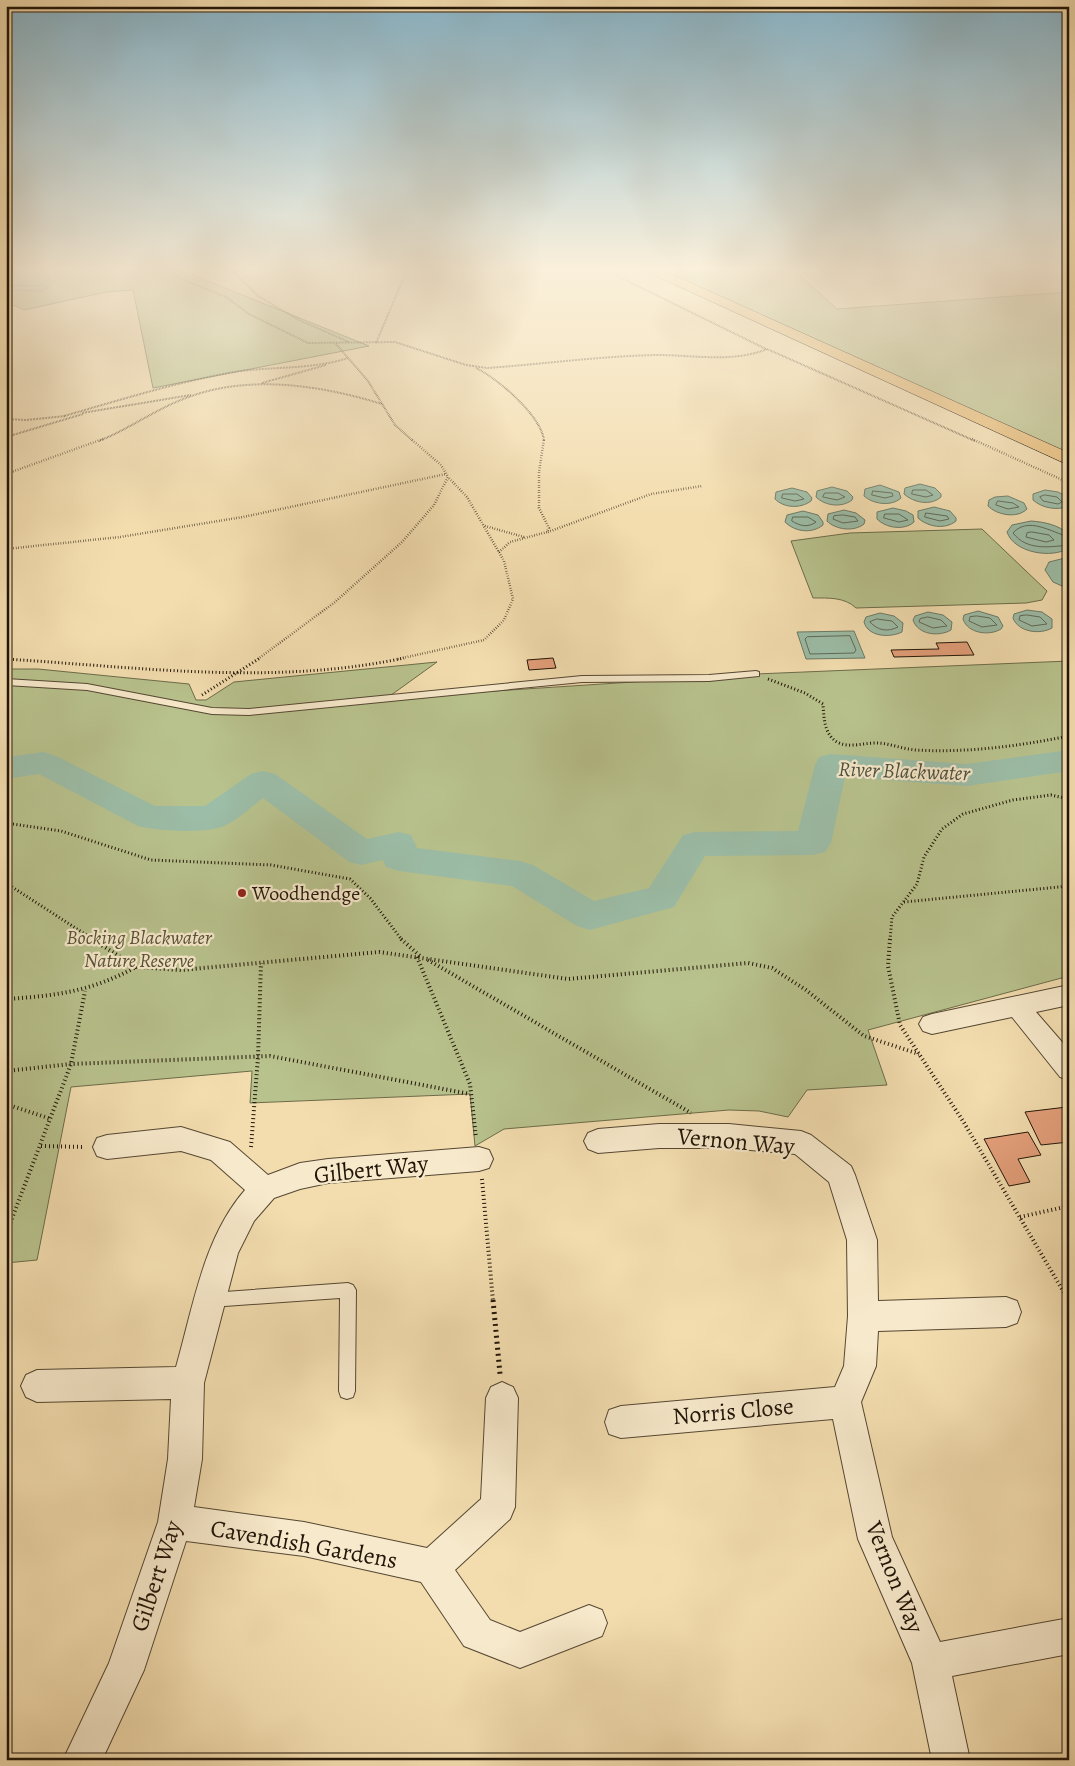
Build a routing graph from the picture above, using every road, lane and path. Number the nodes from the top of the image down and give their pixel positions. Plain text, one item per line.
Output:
1 (343, 352) edge
2 (429, 352) edge
3 (762, 352) edge
4 (773, 352) edge
5 (832, 352) edge
6 (348, 358) junction
7 (334, 363) junction
8 (473, 366) junction
9 (256, 384) junction
10 (194, 395) junction
11 (382, 404) junction
12 (96, 411) junction
13 (64, 416) junction
14 (6, 419) edge
15 (6, 437) edge
16 (1069, 460) edge
17 (6, 474) edge
18 (447, 476) junction
19 (1069, 483) edge
20 (702, 486) dead end
21 (484, 526) junction
22 (547, 532) junction
23 (526, 538) junction
24 (6, 549) edge
25 (500, 552) junction
26 (6, 659) edge
27 (240, 672) junction
28 (756, 674) joint
29 (6, 682) edge
30 (187, 705) junction
31 (1069, 736) edge
32 (1069, 799) edge
33 (6, 823) edge
34 (6, 883) edge
35 (1069, 886) edge
36 (903, 902) junction
37 (421, 958) junction
38 (262, 963) junction
39 (136, 967) junction
40 (85, 991) junction
41 (1069, 996) edge
42 (6, 999) edge
43 (1017, 1006) junction
44 (932, 1024) dead end
45 (919, 1054) junction
46 (258, 1057) junction
47 (71, 1064) junction
48 (1069, 1069) edge
49 (6, 1071) edge
50 (470, 1094) dead end
51 (6, 1104) edge
52 (695, 1116) dead end
53 (51, 1119) junction
54 (598, 1141) dead end
55 (41, 1146) junction
56 (107, 1147) joint
57 (479, 1159) junction
58 (257, 1181) junction
59 (1069, 1206) edge
60 (1020, 1217) junction
61 (6, 1234) edge
62 (209, 1300) junction
63 (1069, 1301) edge
64 (1006, 1312) dead end
65 (863, 1316) junction
66 (188, 1383) junction
67 (37, 1386) dead end
68 (346, 1391) dead end
69 (502, 1398) joint
70 (845, 1402) junction
71 (621, 1422) dead end
72 (175, 1522) junction
73 (432, 1567) junction
74 (589, 1623) dead end
75 (1069, 1636) edge
76 (930, 1662) junction
77 (82, 1760) edge
78 (952, 1760) edge

1 - 6 path
2 - 8 path
3 - 8 path
4 - 19 path
5 - 16 highway
6 - 7 path
6 - 11 path
7 - 9 path
7 - 13 path
8 - 22 path
9 - 10 path
9 - 11 path
10 - 12 path
10 - 17 path
11 - 18 path
12 - 13 path
12 - 15 path
13 - 14 path
18 - 21 path
18 - 24 path
18 - 27 path
20 - 22 path
21 - 23 path
21 - 25 path
22 - 23 path
23 - 25 path
25 - 27 path
26 - 27 path
27 - 30 path
28 - 30 lane
28 - 31 path
29 - 30 lane
32 - 36 path
33 - 37 path
34 - 39 path
35 - 36 path
36 - 45 path
37 - 38 path
37 - 45 path
37 - 52 path
37 - 57 path
38 - 39 path
38 - 46 path
39 - 40 path
40 - 42 path
40 - 47 path
41 - 43 street
43 - 44 street
43 - 48 street
45 - 60 path
46 - 47 path
46 - 50 path
46 - 58 path
47 - 49 path
47 - 53 path
51 - 53 path
53 - 55 path
54 - 65 street, Vernon Way
55 - 56 path
55 - 61 path
56 - 58 street
57 - 58 street, Gilbert Way
57 - 69 path
58 - 62 street, Gilbert Way
59 - 60 path
60 - 63 path
62 - 66 street, Gilbert Way
62 - 68 lane
64 - 65 street
65 - 70 street, Vernon Way
66 - 67 street
66 - 72 street, Gilbert Way
69 - 73 street
70 - 71 street, Norris Close
70 - 76 street, Vernon Way
72 - 73 street, Cavendish Gardens
72 - 77 street, Gilbert Way
73 - 74 street
75 - 76 street
76 - 78 street, Vernon Way

